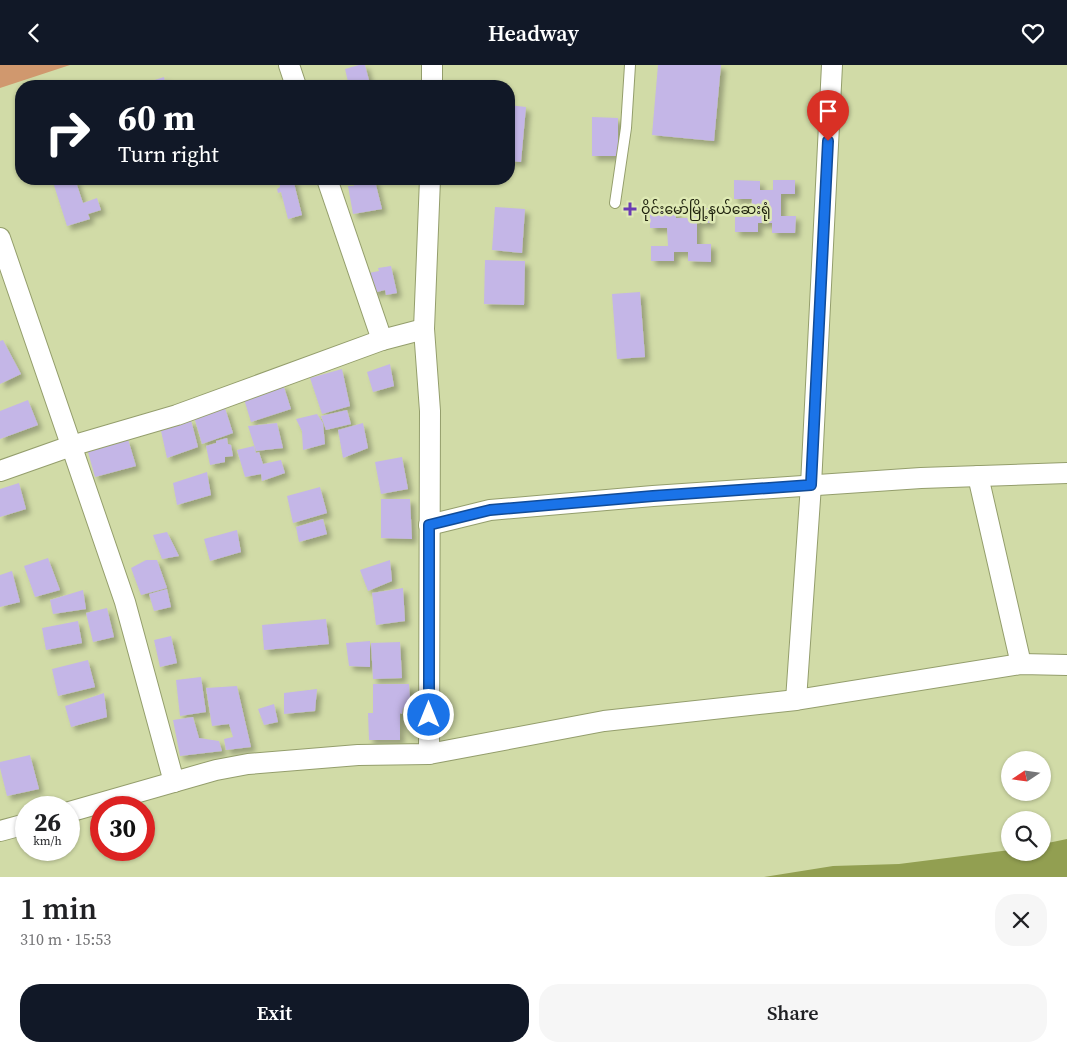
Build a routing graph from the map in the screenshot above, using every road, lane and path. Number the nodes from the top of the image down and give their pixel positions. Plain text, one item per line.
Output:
1 (289, 65) edge
2 (432, 65) edge
3 (630, 65) edge
4 (832, 65) edge
5 (294, 80) edge
6 (432, 80) edge
7 (329, 185) edge
8 (430, 185) edge
9 (615, 203) dead end
10 (0, 237) edge
11 (424, 329) junction
12 (382, 340) junction
13 (71, 446) junction
14 (0, 471) edge
15 (1067, 473) edge
16 (978, 476) junction
17 (811, 485) junction
18 (429, 525) junction
19 (1021, 664) junction
20 (1067, 665) edge
21 (796, 700) junction
22 (429, 753) junction
23 (174, 782) junction
24 (80, 808) edge
25 (15, 826) edge
26 (0, 831) edge

1 - 5 street
2 - 6 street
3 - 9 lane
4 - 17 street
7 - 12 street
8 - 11 street
10 - 13 street
11 - 12 street
11 - 18 street
12 - 13 street
13 - 14 street
13 - 23 street
15 - 16 street
16 - 17 street
16 - 19 street
17 - 18 street
17 - 21 street
18 - 22 street
19 - 20 street
19 - 21 street
21 - 22 street
22 - 23 street
23 - 24 street
25 - 26 street

